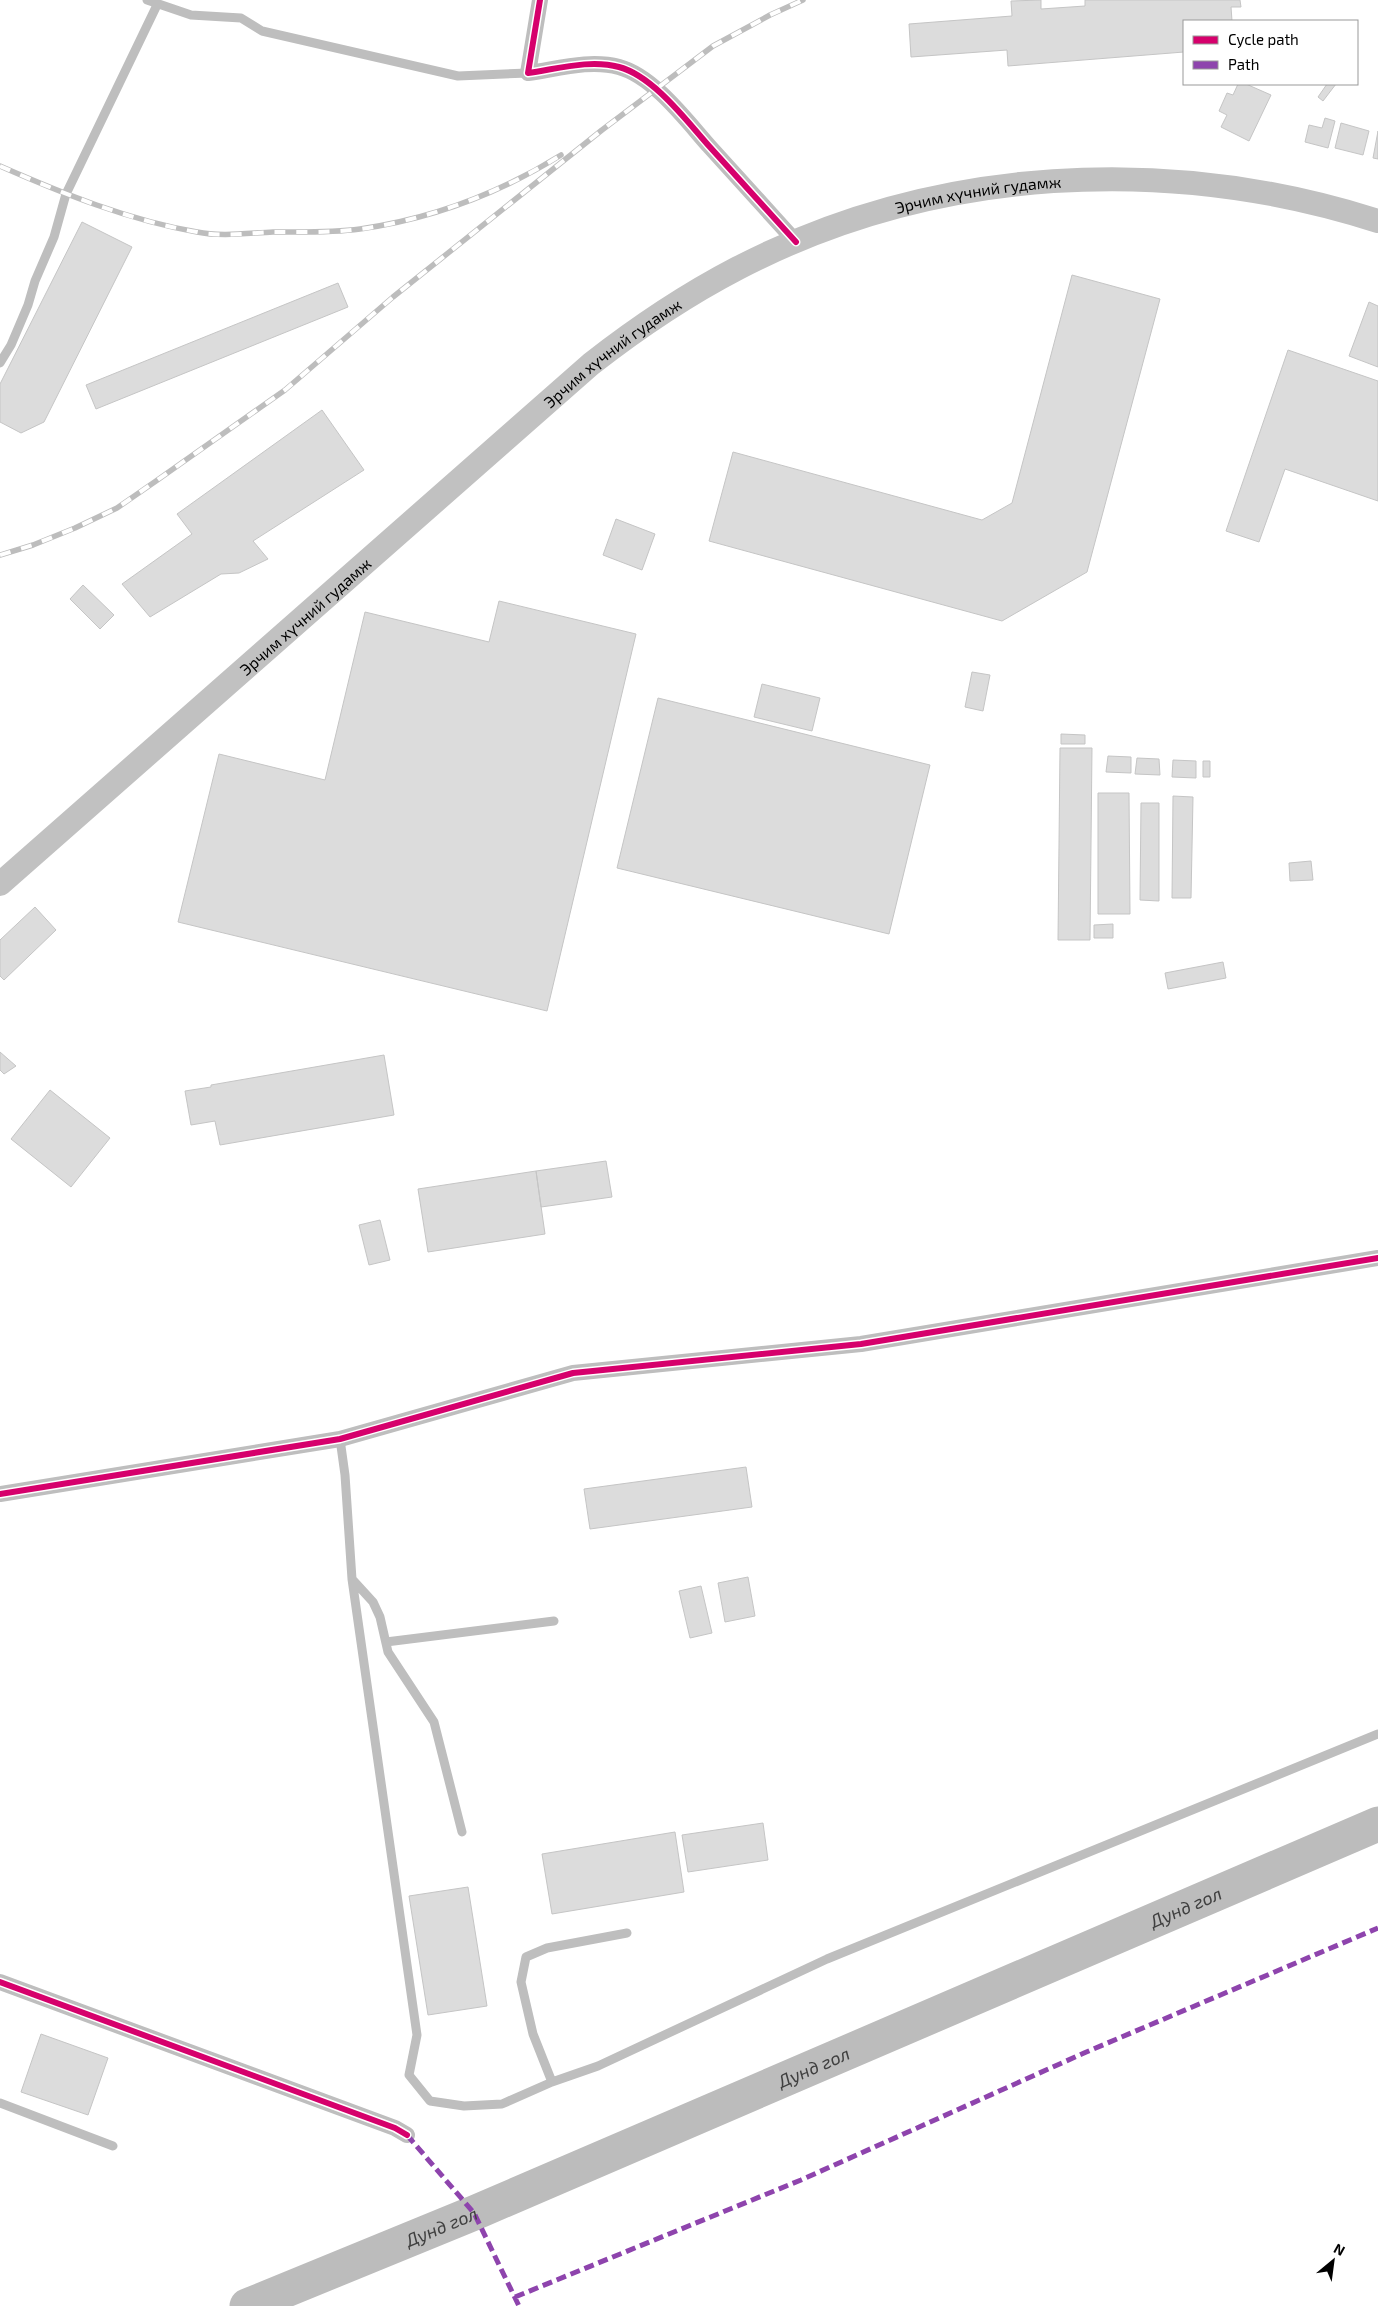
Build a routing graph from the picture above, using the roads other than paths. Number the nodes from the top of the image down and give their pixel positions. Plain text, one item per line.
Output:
1 (147, 0) edge
2 (540, 0) edge
3 (157, 5) junction
4 (528, 73) junction
5 (1378, 222) edge
6 (796, 242) junction
7 (0, 363) edge
8 (0, 884) edge
9 (1378, 1258) edge
10 (340, 1439) junction
11 (0, 1494) edge
12 (352, 1579) junction
13 (554, 1621) dead end
14 (386, 1642) junction
15 (1378, 1734) edge
16 (462, 1832) dead end
17 (626, 1933) dead end
18 (0, 1982) edge
19 (552, 2082) junction
20 (0, 2103) edge
21 (407, 2135) dead end
22 (113, 2146) dead end

1 - 3 lane
2 - 4 street
3 - 4 lane
3 - 7 lane
4 - 6 street
5 - 6 main road, Эрчим хүчний гудамж
6 - 8 main road, Эрчим хүчний гудамж
9 - 10 street
10 - 11 street
10 - 12 lane
12 - 14 lane
12 - 19 lane
13 - 14 lane
14 - 16 lane
15 - 19 lane
17 - 19 lane
18 - 21 street
20 - 22 lane

